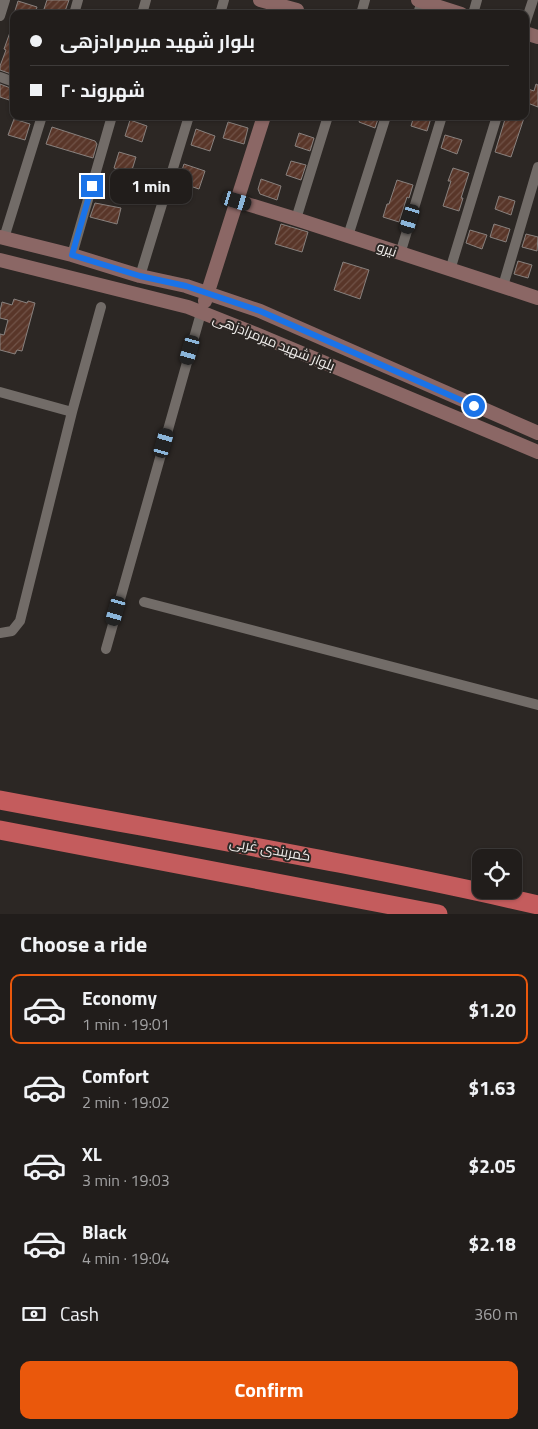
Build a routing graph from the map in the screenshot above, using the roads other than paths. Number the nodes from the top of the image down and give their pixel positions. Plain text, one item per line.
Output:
1 (5, 0) edge
2 (260, 0) edge
3 (533, 0) edge
4 (420, 4) edge
5 (298, 8) edge
6 (445, 10) edge
7 (529, 12) edge
8 (0, 16) edge
9 (41, 120) edge
10 (111, 120) edge
11 (188, 120) edge
12 (263, 120) edge
13 (327, 120) edge
14 (385, 120) edge
15 (441, 120) edge
16 (496, 120) edge
17 (538, 168) edge
18 (237, 201) junction
19 (296, 219) junction
20 (348, 236) junction
21 (2, 238) edge
22 (400, 254) junction
23 (72, 255) junction
24 (0, 260) edge
25 (450, 270) junction
26 (140, 276) junction
27 (503, 286) junction
28 (208, 293) junction
29 (538, 298) edge
30 (101, 307) dead end
31 (201, 313) junction
32 (0, 392) edge
33 (72, 412) junction
34 (538, 434) edge
35 (538, 452) edge
36 (144, 602) dead end
37 (0, 633) edge
38 (106, 649) dead end
39 (538, 705) edge
40 (0, 800) edge
41 (0, 830) edge
42 (538, 905) edge
43 (438, 914) edge

1 - 8 street
2 - 5 main road
3 - 7 street
4 - 6 main road
9 - 21 street
10 - 23 street
11 - 26 street
12 - 18 main road
13 - 19 street
14 - 20 street
15 - 22 street
16 - 25 street
17 - 27 street
18 - 19 main road, نیرو
18 - 28 main road
19 - 20 main road, نیرو
20 - 22 main road, نیرو
21 - 23 main road, بلوار شهید میرمرادزهی
22 - 25 main road, نیرو
23 - 26 main road, بلوار شهید میرمرادزهی
24 - 31 main road, بلوار شهید میرمرادزهی
25 - 27 main road, نیرو
26 - 28 main road, بلوار شهید میرمرادزهی
27 - 29 main road, نیرو
28 - 31 main road
28 - 34 main road, بلوار شهید میرمرادزهی
30 - 33 street
31 - 35 main road, بلوار شهید میرمرادزهی
31 - 38 street
32 - 33 street
33 - 37 street
36 - 39 street
40 - 42 highway, کمربندی غربی
41 - 43 highway

